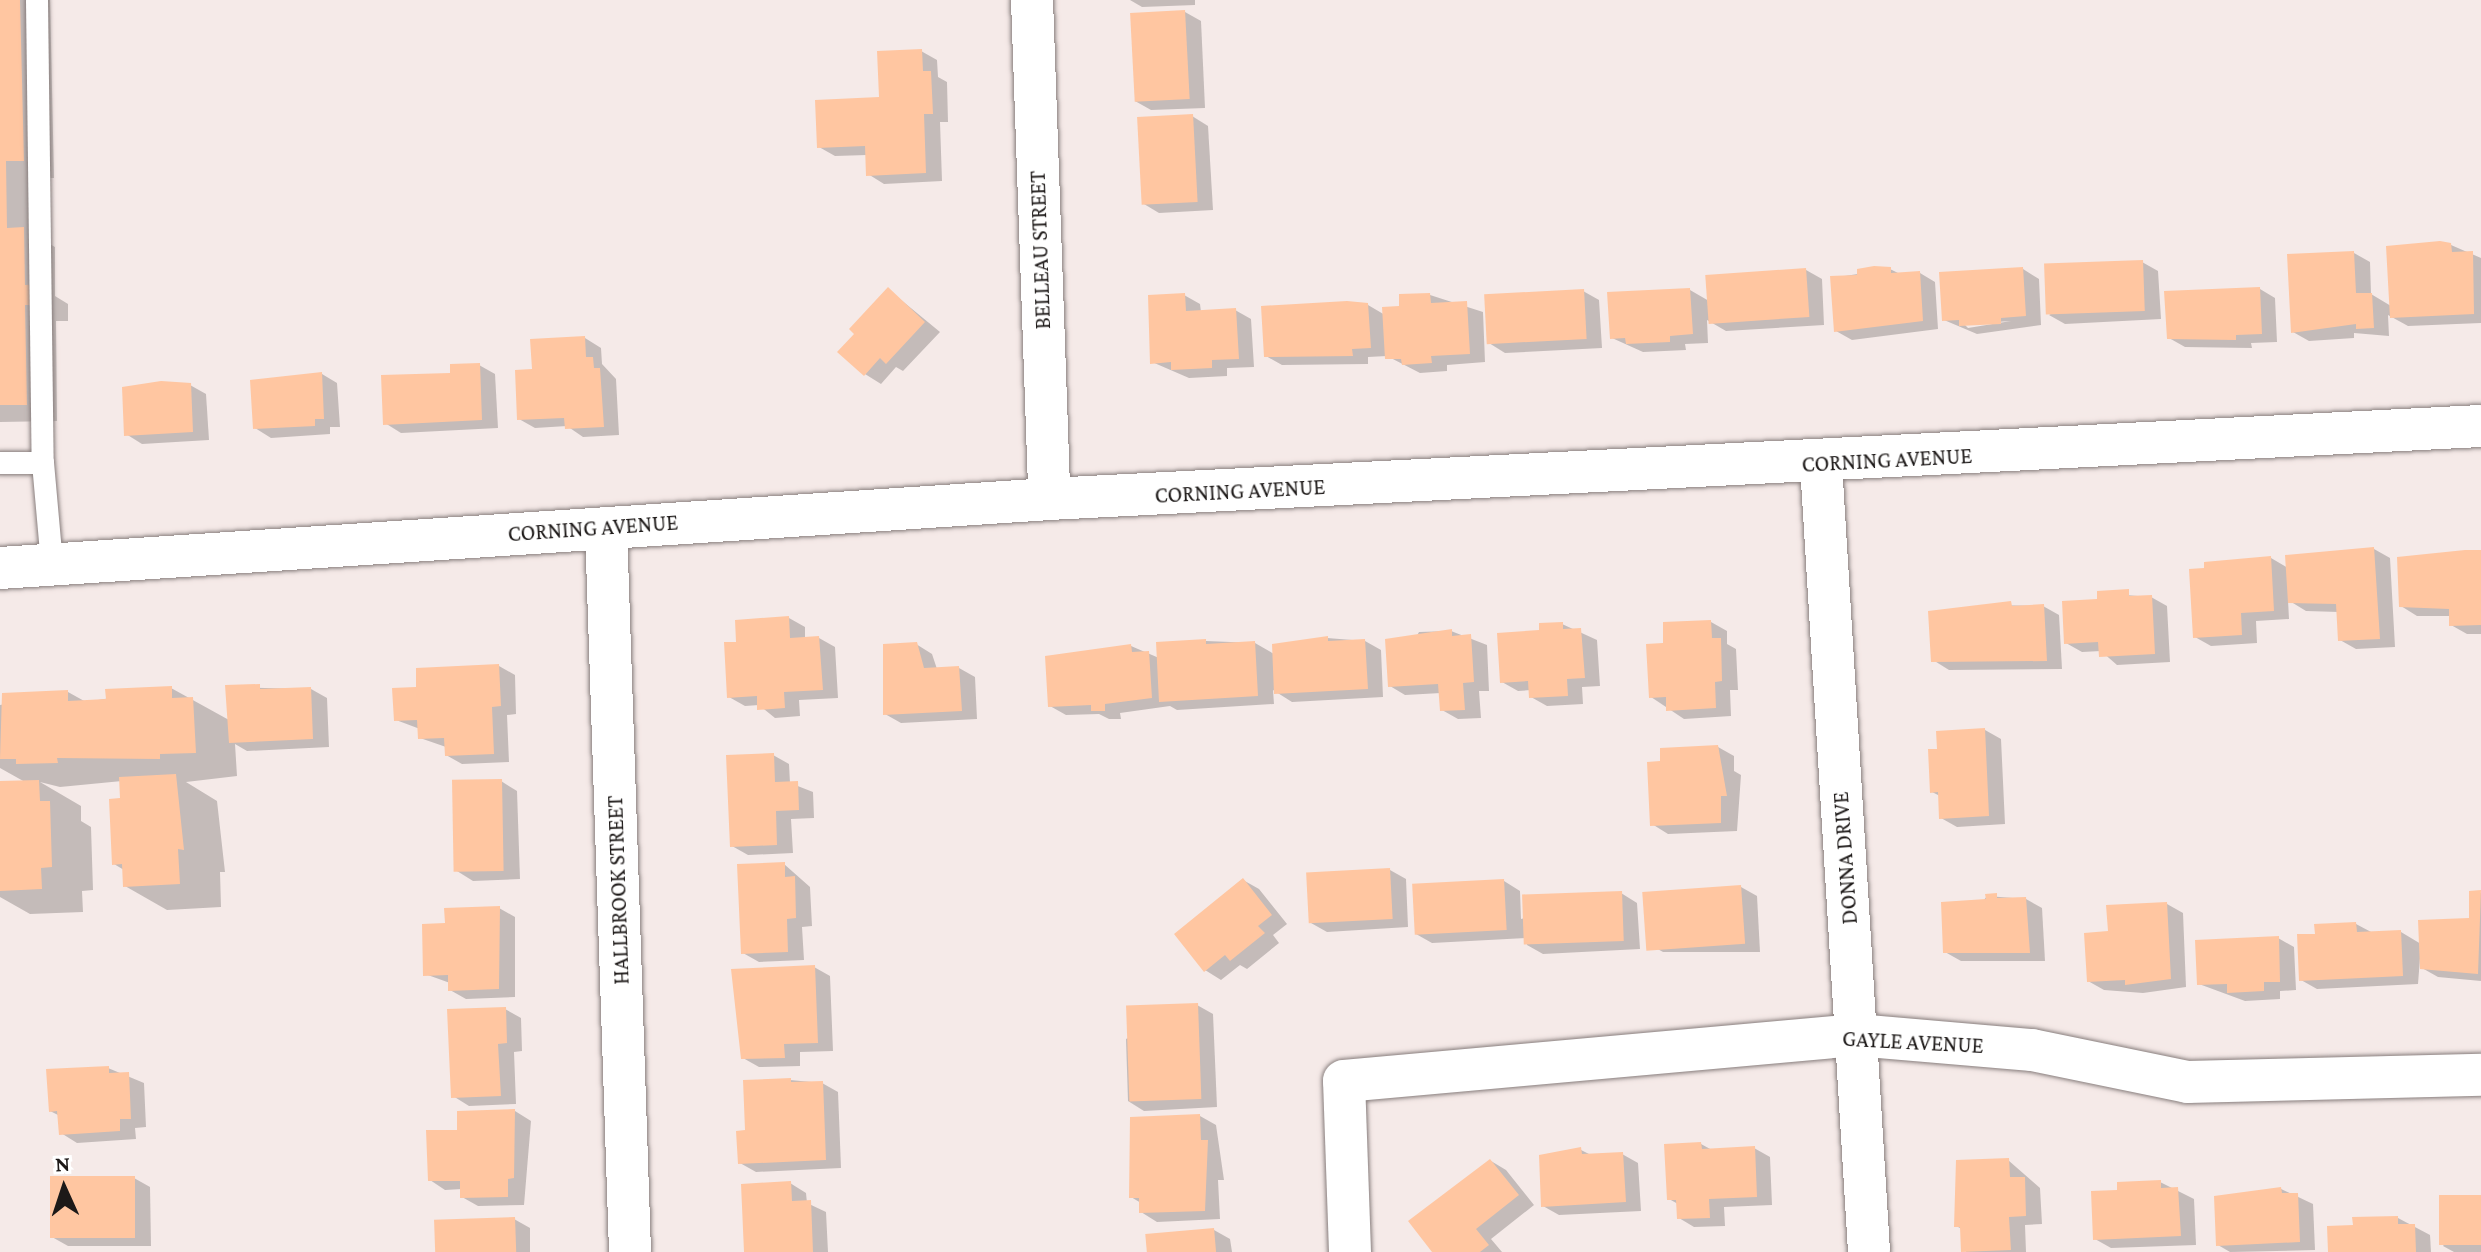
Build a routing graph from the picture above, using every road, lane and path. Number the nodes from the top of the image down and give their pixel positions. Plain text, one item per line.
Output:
1 (37, 0) edge
2 (1032, 0) edge
3 (2481, 426) edge
4 (0, 463) edge
5 (43, 463) junction
6 (1821, 464) junction
7 (1049, 499) junction
8 (606, 528) junction
9 (52, 564) junction
10 (0, 568) edge
11 (1856, 1035) junction
12 (2481, 1075) edge
13 (630, 1252) edge
14 (1350, 1252) edge
15 (1869, 1252) edge

1 - 5 lane
2 - 7 street, BELLEAU STREET
3 - 6 street, CORNING AVENUE
4 - 5 lane
5 - 9 lane
6 - 7 street, CORNING AVENUE
6 - 11 street, DONNA DRIVE
7 - 8 street, CORNING AVENUE
8 - 9 street, CORNING AVENUE
8 - 13 street, HALLBROOK STREET
9 - 10 street, CORNING AVENUE
11 - 12 street, GAYLE AVENUE
11 - 14 street, GAYLE AVENUE
11 - 15 street, DONNA DRIVE

